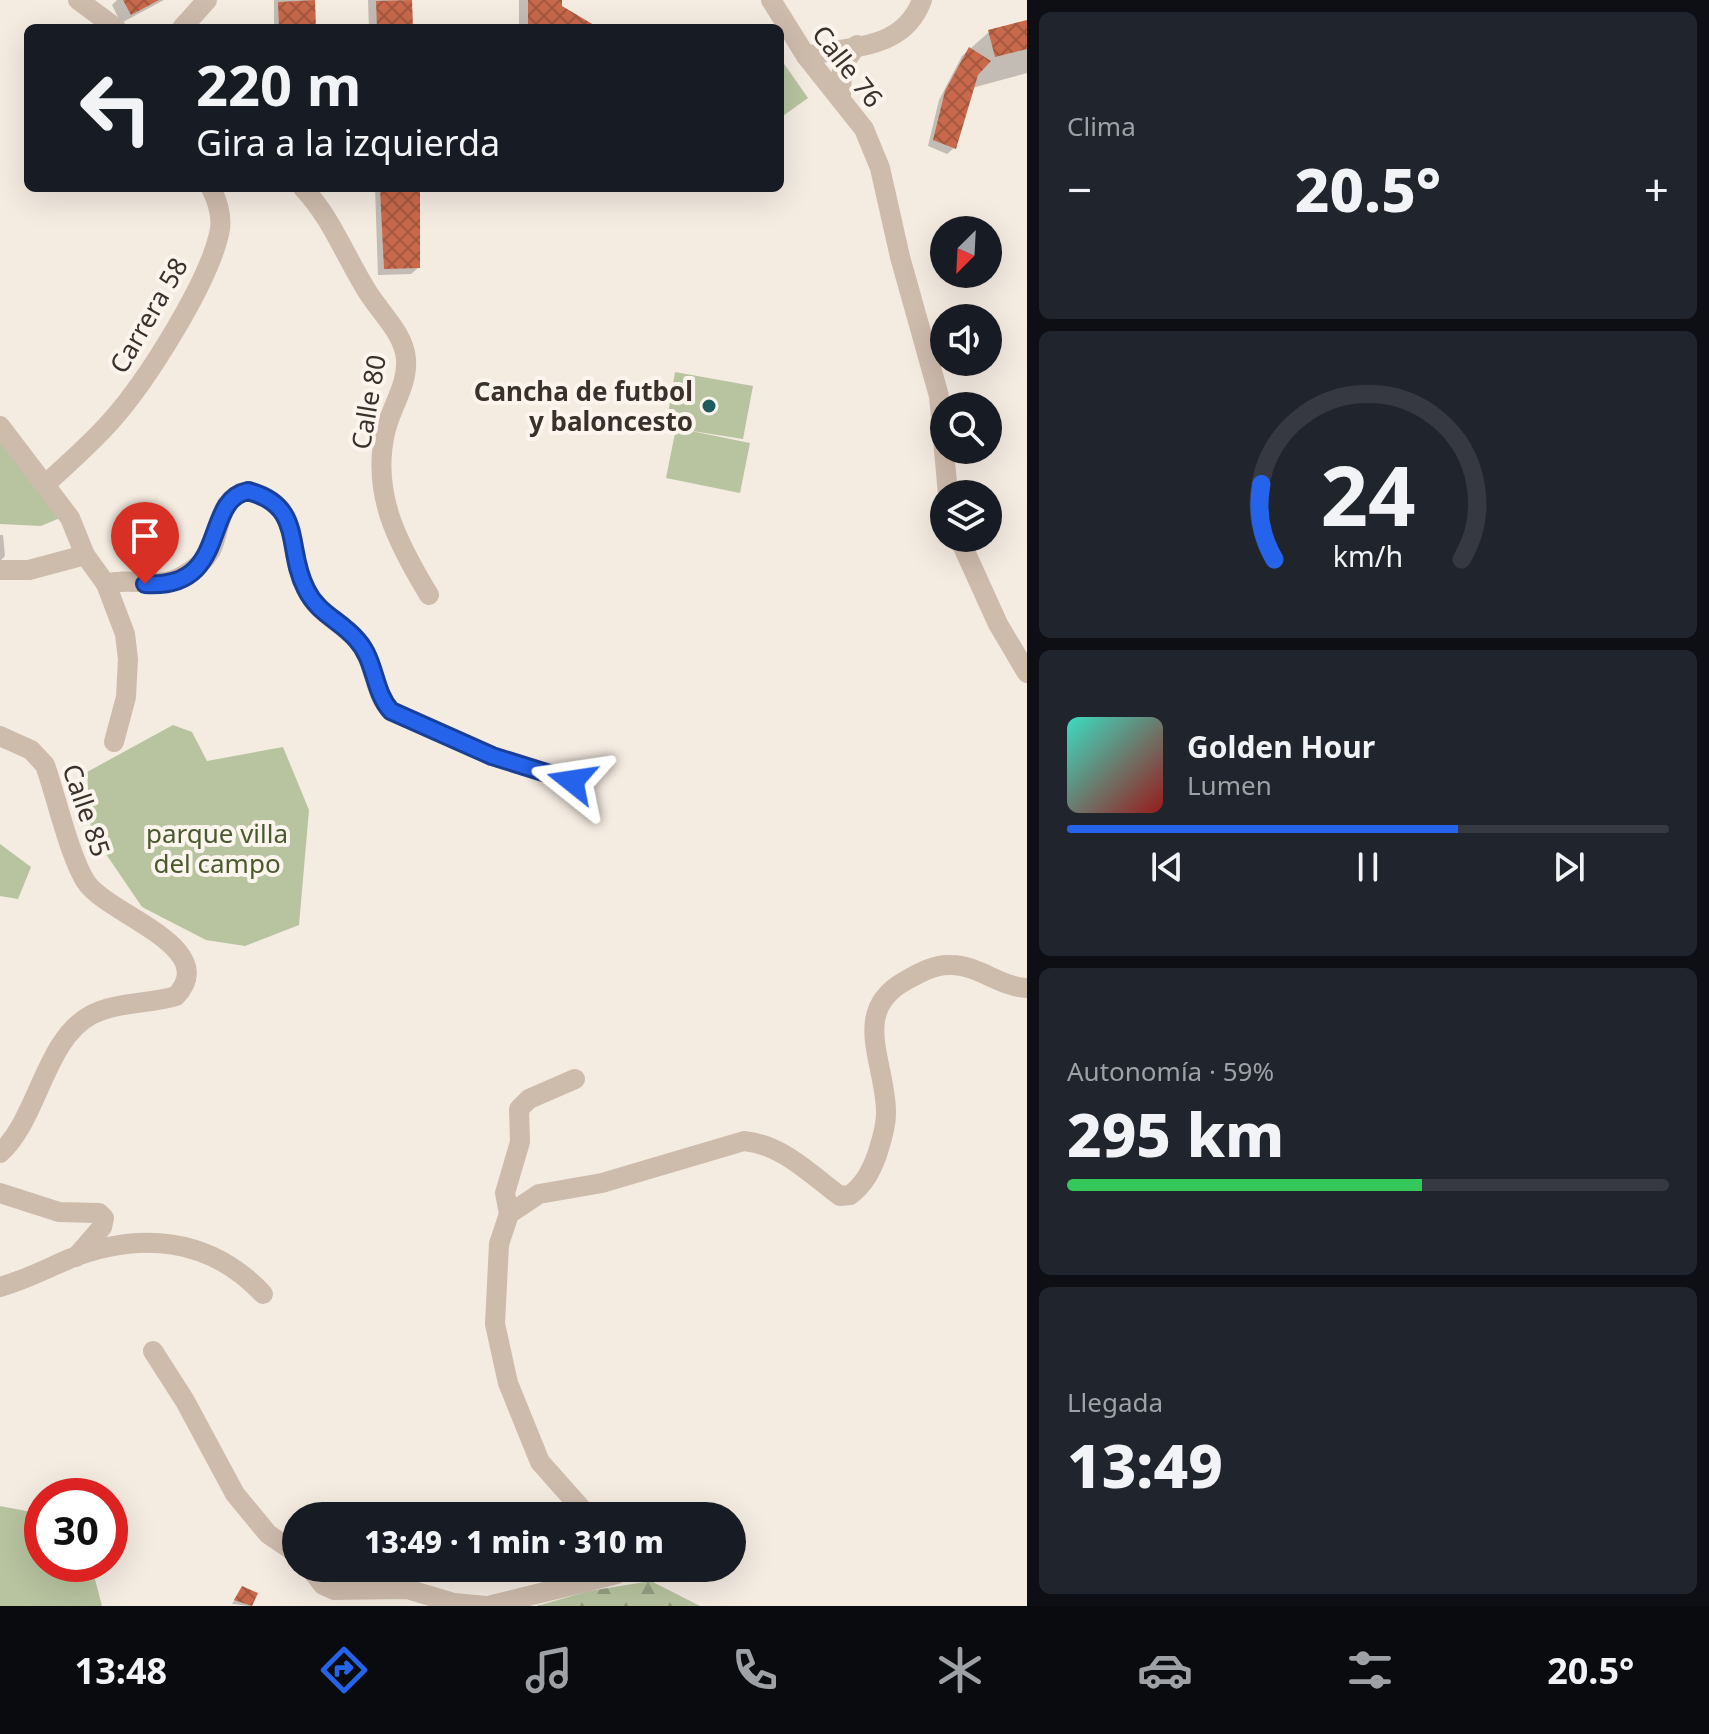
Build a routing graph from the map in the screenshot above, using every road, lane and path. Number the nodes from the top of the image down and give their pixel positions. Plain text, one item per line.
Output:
1 (78, 0) edge
2 (207, 0) edge
3 (771, 0) edge
4 (920, 7) edge
5 (111, 24) edge
6 (186, 24) edge
7 (864, 44) junction
8 (806, 56) junction
9 (841, 96) junction
10 (212, 192) edge
11 (306, 192) edge
12 (0, 426) edge
13 (947, 480) edge
14 (45, 485) junction
15 (965, 552) edge
16 (85, 555) junction
17 (0, 570) edge
18 (106, 584) junction
19 (429, 595) dead end
20 (1027, 673) edge
21 (0, 736) edge
22 (114, 742) dead end
23 (572, 781) dead end
24 (1027, 988) edge
25 (575, 1079) dead end
26 (0, 1153) edge
27 (0, 1193) edge
28 (509, 1214) junction
29 (76, 1257) junction
30 (0, 1287) edge
31 (263, 1294) dead end
32 (153, 1351) dead end
33 (576, 1502) edge
34 (282, 1544) edge
35 (321, 1582) edge
36 (584, 1582) edge
37 (487, 1606) edge

1 - 5 street
2 - 6 street
3 - 8 street, Calle 76
4 - 7 street
7 - 8 street
7 - 9 street
8 - 9 street, Calle 76
9 - 13 street, Calle 76
10 - 14 street, Carrera 58
11 - 19 street, Calle 80
12 - 14 street
14 - 16 street
15 - 20 street
16 - 17 street
16 - 18 street
18 - 22 street
18 - 23 street
21 - 26 street, Calle 85
24 - 28 street
25 - 28 street
27 - 29 street
28 - 33 street
29 - 30 street
29 - 31 street
32 - 34 street
35 - 37 street
36 - 37 street

